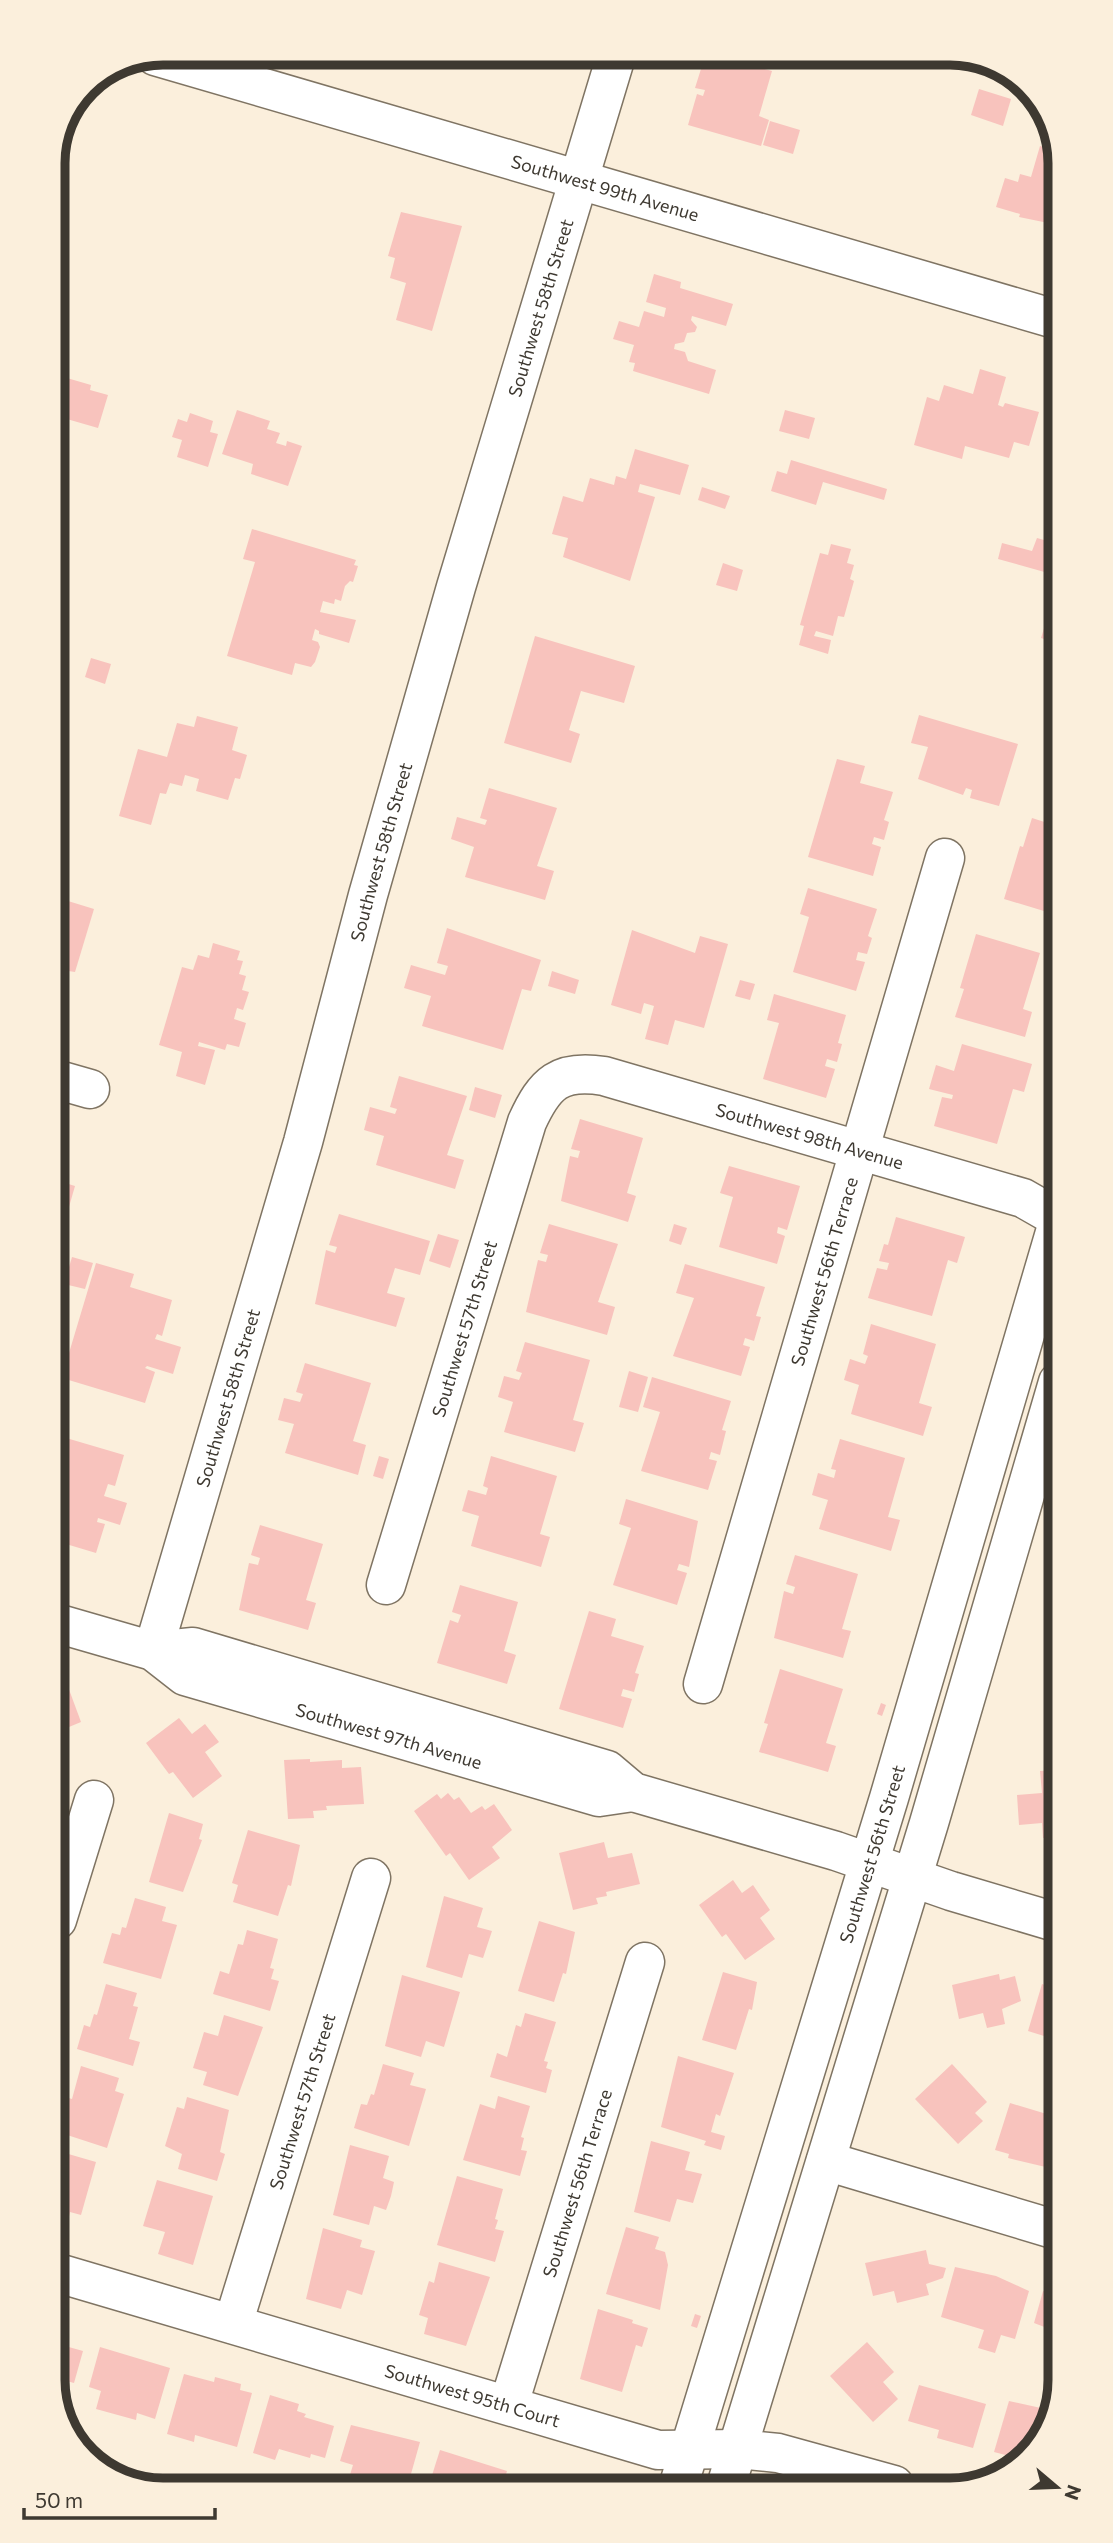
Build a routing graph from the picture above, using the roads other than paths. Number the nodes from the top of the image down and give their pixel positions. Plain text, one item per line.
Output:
1 (186, 65) edge
2 (613, 65) edge
3 (579, 179) junction
4 (1048, 317) edge
5 (945, 858) dead end
6 (557, 1079) joint
7 (859, 1151) junction
8 (1048, 1214) edge
9 (1048, 1254) edge
10 (1048, 1416) edge
11 (386, 1585) dead end
12 (65, 1626) edge
13 (153, 1651) junction
14 (703, 1684) dead end
15 (94, 1800) dead end
16 (869, 1862) junction
17 (913, 1877) junction
18 (371, 1878) dead end
19 (65, 1894) edge
20 (1048, 1920) edge
21 (645, 1962) dead end
22 (826, 2161) junction
23 (1048, 2227) edge
24 (65, 2275) edge
25 (233, 2324) junction
26 (509, 2404) junction
27 (738, 2449) junction
28 (683, 2469) edge
29 (729, 2478) edge
30 (869, 2478) edge

1 - 3 street, Southwest 99th Avenue
2 - 3 street, Southwest 58th Street
3 - 4 street, Southwest 99th Avenue
3 - 13 street, Southwest 58th Street
5 - 7 street, Southwest 56th Terrace
6 - 7 street, Southwest 98th Avenue
6 - 11 street, Southwest 57th Street
7 - 8 street, Southwest 98th Avenue
7 - 14 street, Southwest 56th Terrace
9 - 16 street, Southwest 56th Street
10 - 17 street
12 - 13 street, Southwest 97th Avenue
13 - 16 street, Southwest 97th Avenue
15 - 19 street
16 - 17 street, Southwest 97th Avenue
16 - 28 street, Southwest 56th Street
17 - 20 street, Southwest 97th Avenue
17 - 22 street
18 - 25 street, Southwest 57th Street
21 - 26 street, Southwest 56th Terrace
22 - 23 street
22 - 27 street
24 - 25 street, Southwest 95th Court
25 - 26 street, Southwest 95th Court
26 - 28 street, Southwest 95th Court
27 - 28 street, Southwest 95th Court
27 - 29 street
27 - 30 street, Southwest 95th Court

